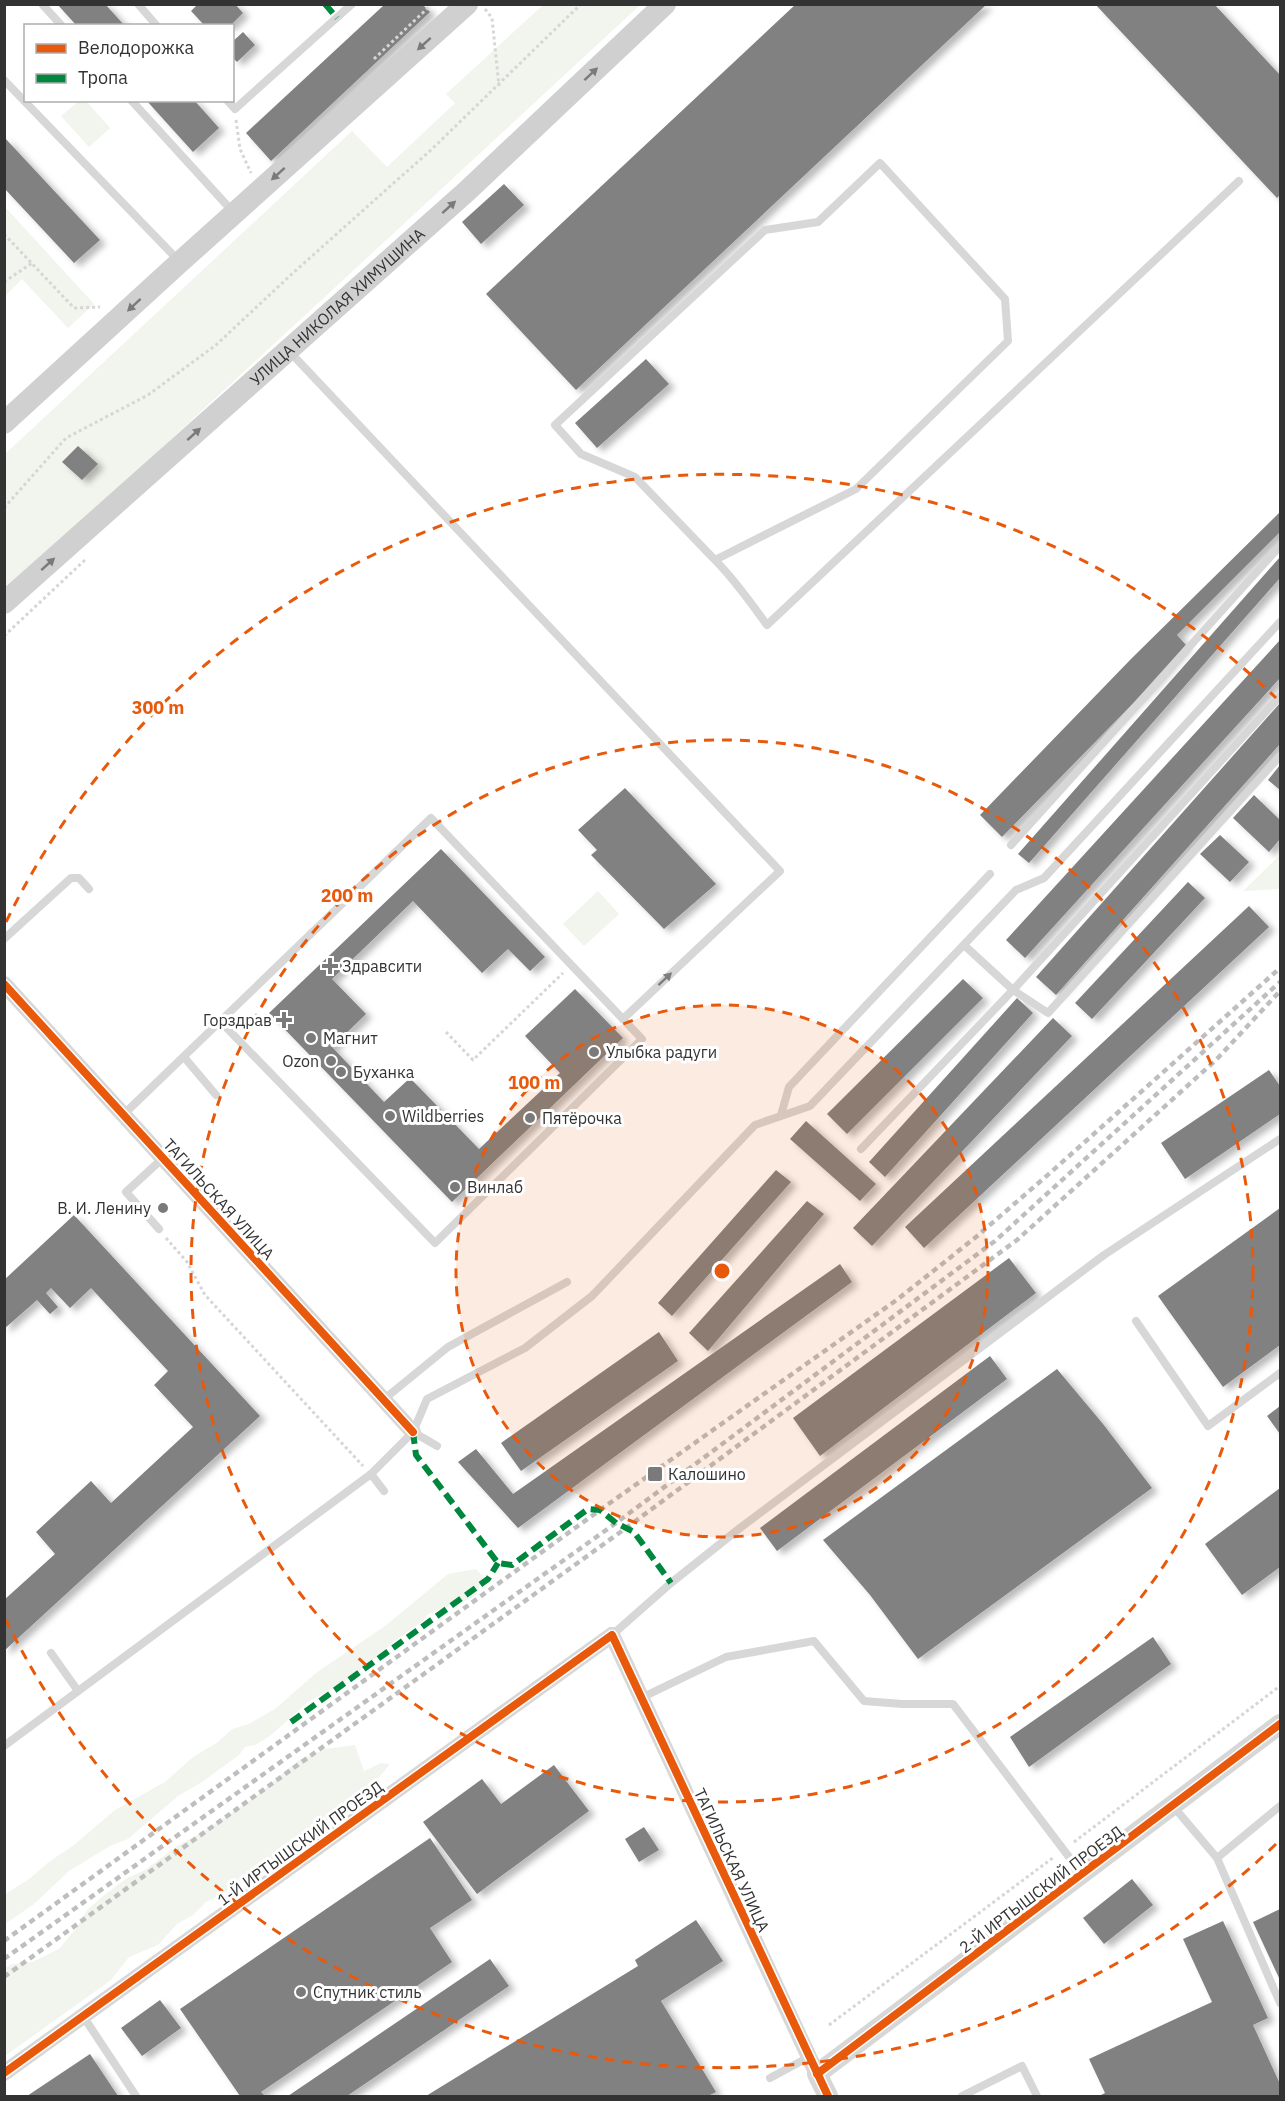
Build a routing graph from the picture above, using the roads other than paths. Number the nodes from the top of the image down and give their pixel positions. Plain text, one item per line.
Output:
1 (42, 4) edge
2 (138, 4) edge
3 (352, 4) edge
4 (665, 4) edge
5 (457, 7) edge
6 (60, 24) edge
7 (155, 24) edge
8 (4, 80) edge
9 (24, 101) edge
10 (25, 102) edge
11 (133, 102) edge
12 (229, 102) edge
13 (1239, 181) dead end
14 (235, 213) junction
15 (180, 262) junction
16 (288, 350) junction
17 (4, 423) edge
18 (1281, 546) edge
19 (715, 560) junction
20 (4, 603) edge
21 (1281, 622) edge
22 (1281, 696) edge
23 (1281, 756) edge
24 (1011, 844) dead end
25 (990, 874) dead end
26 (89, 889) dead end
27 (4, 939) edge
28 (964, 945) junction
29 (4, 984) edge
30 (1012, 990) junction
31 (623, 1019) junction
32 (221, 1022) junction
33 (184, 1057) junction
34 (216, 1095) dead end
35 (123, 1115) junction
36 (782, 1115) junction
37 (1281, 1138) edge
38 (861, 1149) dead end
39 (162, 1158) junction
40 (159, 1229) road end
41 (567, 1282) dead end
42 (1136, 1321) dead end
43 (1281, 1373) edge
44 (383, 1400) junction
45 (412, 1432) junction
46 (437, 1446) dead end
47 (371, 1474) junction
48 (384, 1491) dead end
49 (610, 1631) junction
50 (51, 1653) dead end
51 (78, 1691) junction
52 (641, 1698) junction
53 (1281, 1724) edge
54 (4, 1746) edge
55 (1173, 1806) junction
56 (1281, 1806) edge
57 (1217, 1858) junction
58 (1082, 1874) junction
59 (1281, 2003) edge
60 (83, 2016) junction
61 (813, 2065) junction
62 (4, 2073) edge
63 (771, 2078) dead end
64 (136, 2097) edge
65 (828, 2097) edge
66 (962, 2097) edge
67 (1037, 2097) edge

1 - 6 lane
2 - 7 lane
3 - 12 lane
16 -> 4 main road, УЛИЦА НИКОЛАЯ ХИМУШИНА
5 -> 14 main road
8 - 9 lane
10 - 15 lane
11 - 14 lane
13 - 19 lane
14 - 15 main road
15 -> 17 main road
20 -> 16 main road, УЛИЦА НИКОЛАЯ ХИМУШИНА
31 -> 16 lane
18 - 24 lane
19 - 19 lane
21 - 28 lane
22 - 30 lane
23 - 30 lane
25 - 36 lane
26 - 27 lane
28 - 30 lane
28 - 36 lane
29 - 35 street, ТАГИЛЬСКАЯ УЛИЦА
30 - 38 lane
31 - 32 lane
31 - 32 lane
32 - 33 lane
33 - 34 lane
33 - 35 lane
35 - 39 street, ТАГИЛЬСКАЯ УЛИЦА
36 - 45 lane
37 - 49 lane
39 - 40 lane
39 - 44 street, ТАГИЛЬСКАЯ УЛИЦА
41 - 44 lane
42 - 43 lane
44 - 45 street, ТАГИЛЬСКАЯ УЛИЦА
45 - 46 lane
45 - 47 lane
47 - 48 lane
47 - 51 lane
49 - 52 street, ТАГИЛЬСКАЯ УЛИЦА
49 - 60 street, 1-Й ИРТЫШСКИЙ ПРОЕЗД
50 - 51 lane
51 - 54 lane
52 - 58 lane
52 - 61 street, ТАГИЛЬСКАЯ УЛИЦА
53 - 55 street, 2-Й ИРТЫШСКИЙ ПРОЕЗД
55 - 57 lane
55 - 58 street, 2-Й ИРТЫШСКИЙ ПРОЕЗД
56 - 57 lane
57 - 59 lane
58 - 61 street, 2-Й ИРТЫШСКИЙ ПРОЕЗД
60 - 62 street, 1-Й ИРТЫШСКИЙ ПРОЕЗД
60 - 64 lane
61 - 63 lane
61 - 65 street, ТАГИЛЬСКАЯ УЛИЦА
66 - 67 lane

